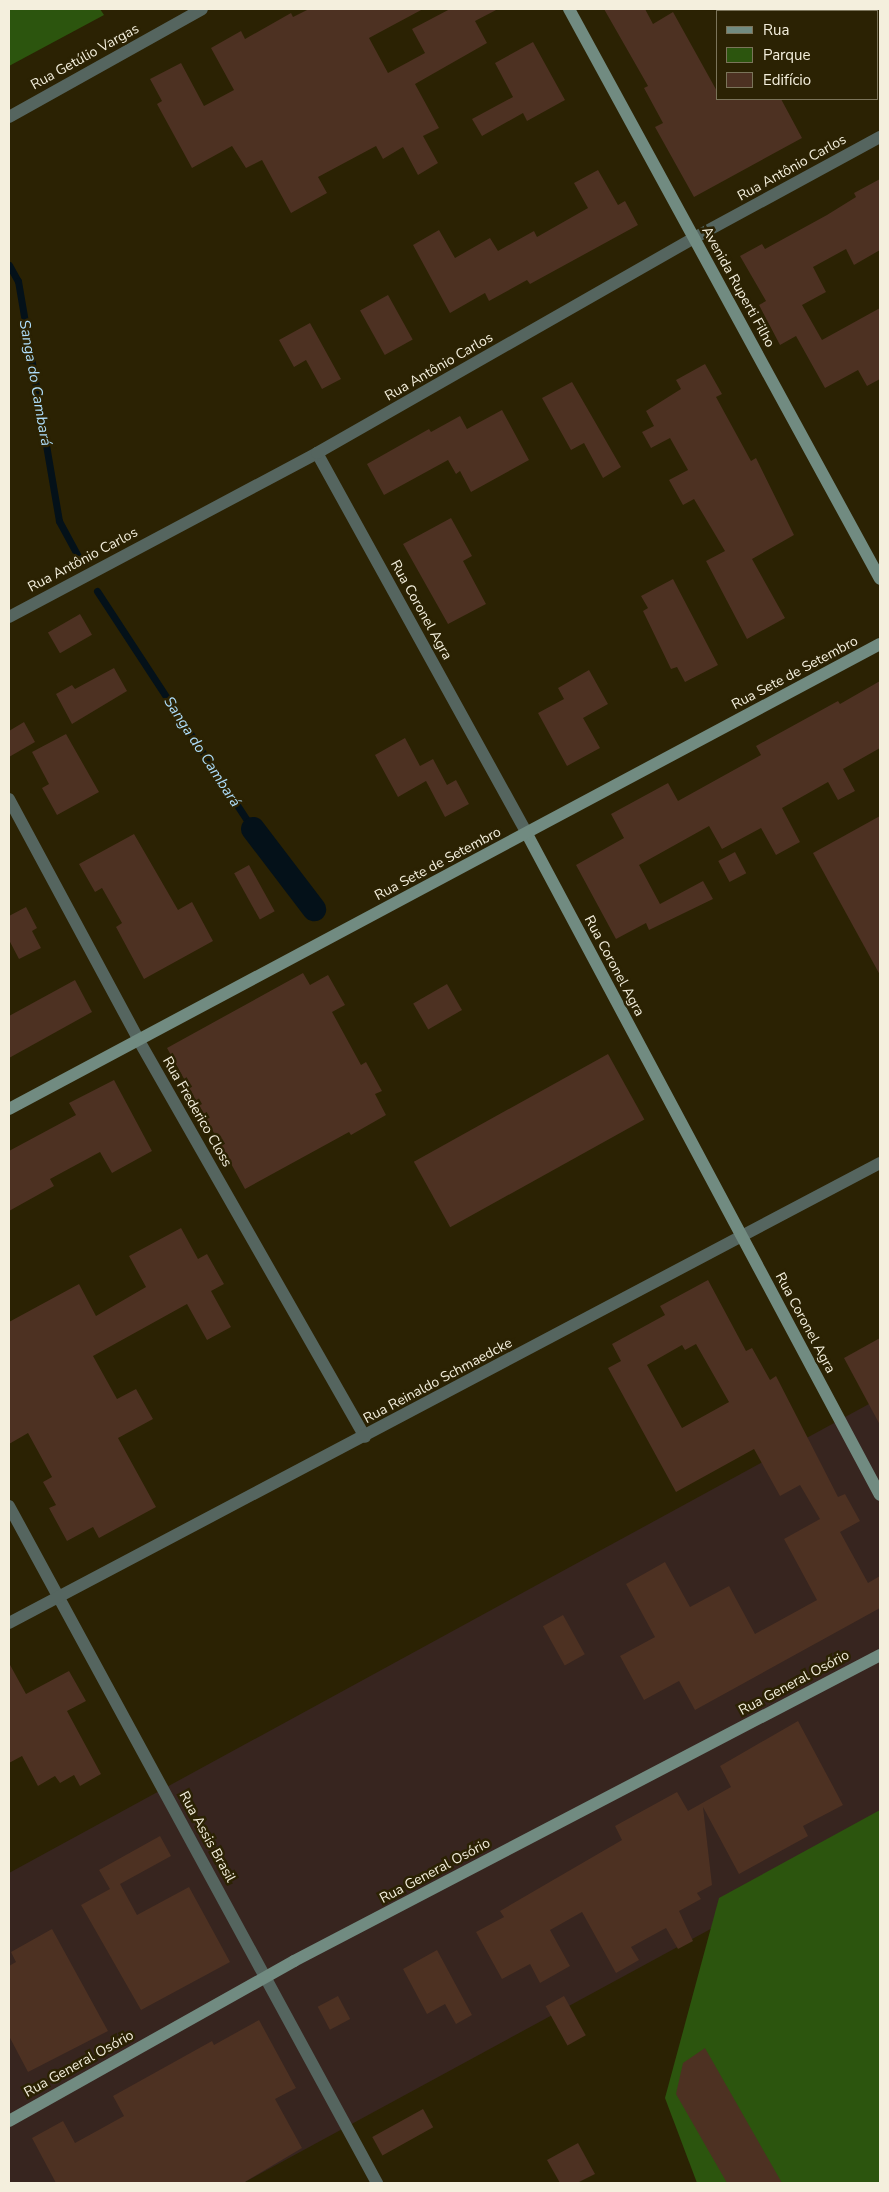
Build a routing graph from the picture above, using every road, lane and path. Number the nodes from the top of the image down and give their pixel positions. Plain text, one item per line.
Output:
1 (202, 9) edge
2 (569, 9) edge
3 (9, 117) edge
4 (880, 137) edge
5 (694, 238) junction
6 (318, 453) junction
7 (880, 579) edge
8 (9, 617) edge
9 (880, 644) edge
10 (9, 799) edge
11 (527, 834) junction
12 (138, 1039) junction
13 (9, 1109) edge
14 (880, 1163) edge
15 (742, 1236) junction
16 (365, 1437) junction
17 (880, 1494) edge
18 (9, 1506) edge
19 (58, 1596) junction
20 (9, 1624) edge
21 (880, 1655) edge
22 (266, 1978) junction
23 (9, 2121) edge
24 (377, 2183) edge

1 - 3 street, Rua Getúlio Vargas
2 - 5 street, Avenida Ruperti Filho
4 - 5 street, Rua Antônio Carlos
5 - 6 street, Rua Antônio Carlos
5 - 7 street, Avenida Ruperti Filho
6 - 8 street, Rua Antônio Carlos
6 - 11 street, Rua Coronel Agra
9 - 11 street, Rua Sete de Setembro
10 - 12 street, Rua Frederico Closs
11 - 12 street, Rua Sete de Setembro
11 - 15 street, Rua Coronel Agra
12 - 13 street, Rua Sete de Setembro
12 - 16 street, Rua Frederico Closs
14 - 15 street, Rua Reinaldo Schmaedcke
15 - 16 street, Rua Reinaldo Schmaedcke
15 - 17 street, Rua Coronel Agra
16 - 19 street, Rua Reinaldo Schmaedcke
18 - 19 street, Rua Assis Brasil
19 - 20 street, Rua Reinaldo Schmaedcke
19 - 22 street, Rua Assis Brasil
21 - 22 street, Rua General Osório
22 - 23 street, Rua General Osório
22 - 24 street, Rua Assis Brasil

